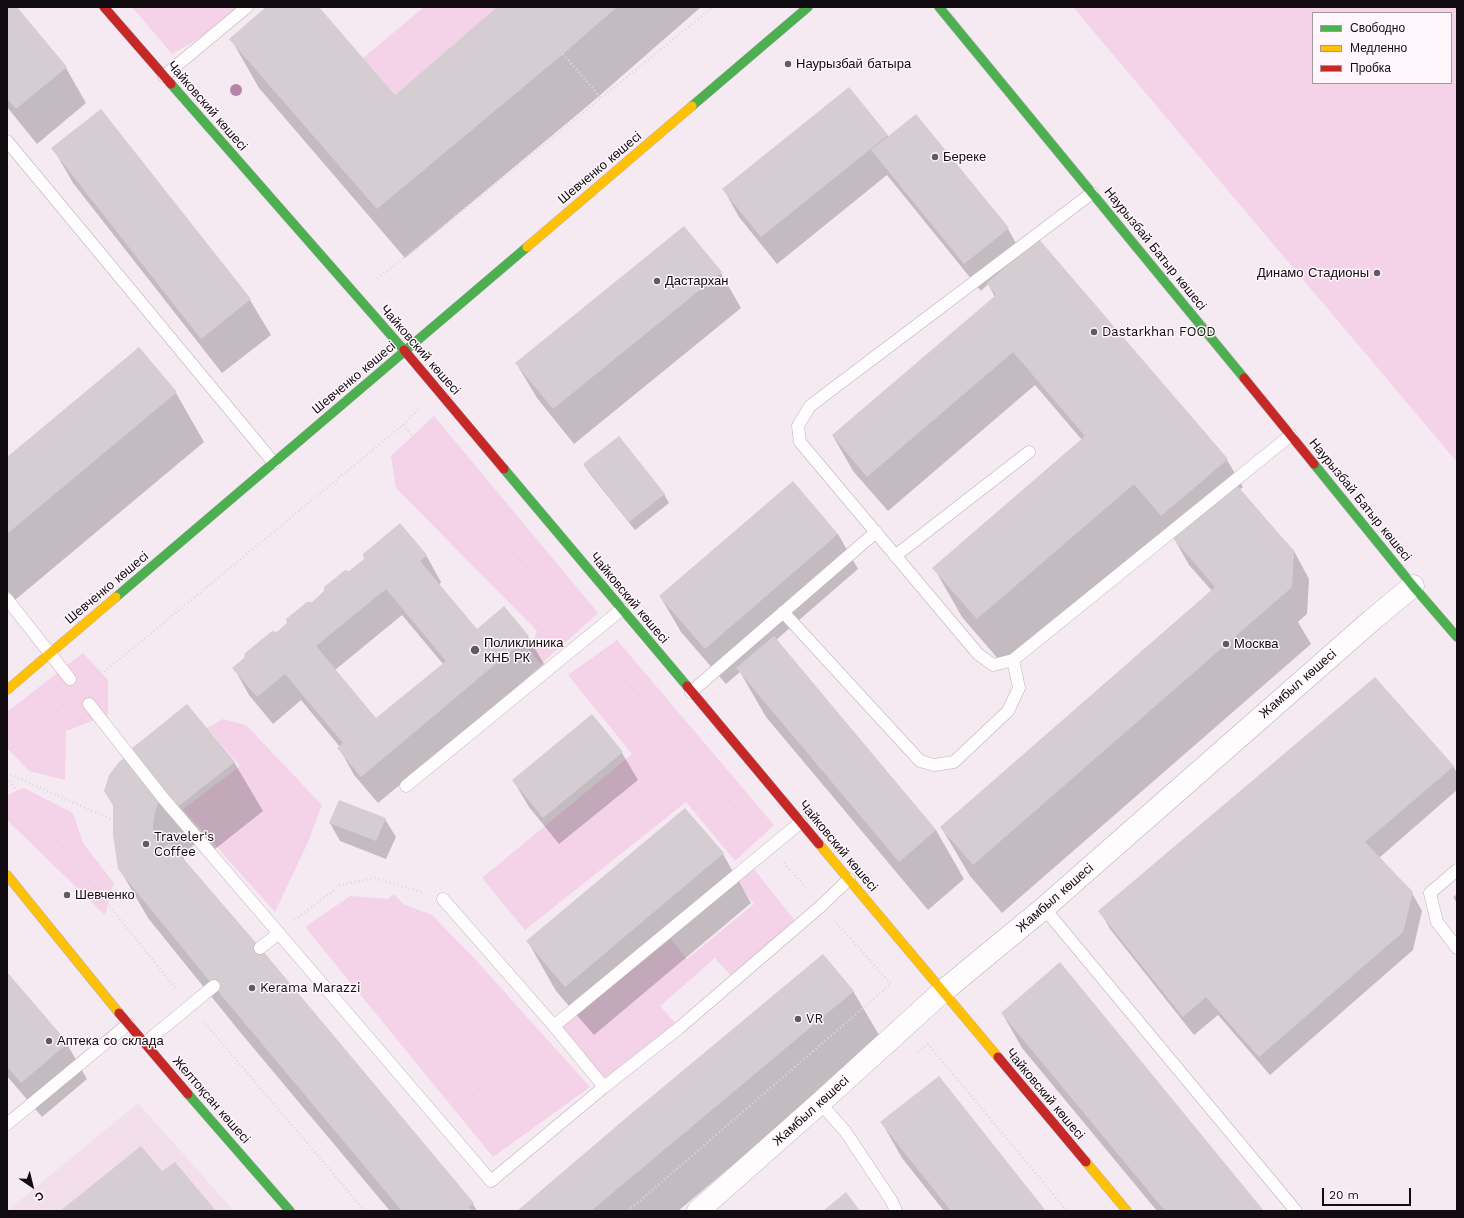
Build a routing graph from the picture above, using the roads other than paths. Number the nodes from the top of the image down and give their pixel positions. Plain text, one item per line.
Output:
1 (104, 7) edge
2 (247, 7) edge
3 (808, 7) edge
4 (939, 7) edge
5 (164, 76) junction
6 (7, 141) edge
7 (1092, 193) junction
8 (405, 351) junction
9 (1291, 435) junction
10 (1029, 452) dead end
11 (274, 463) junction
12 (876, 532) junction
13 (895, 556) junction
14 (1413, 586) junction
15 (7, 599) edge
16 (622, 609) junction
17 (783, 612) junction
18 (1457, 637) edge
19 (50, 654) junction
20 (1014, 660) junction
21 (70, 679) dead end
22 (7, 690) edge
23 (691, 692) junction
24 (90, 704) dead end
25 (406, 786) dead end
26 (801, 822) junction
27 (1457, 870) edge
28 (7, 875) edge
29 (849, 879) junction
30 (443, 899) road end
31 (1044, 908) junction
32 (278, 933) junction
33 (260, 948) dead end
34 (1457, 948) edge
35 (214, 986) dead end
36 (942, 992) junction
37 (128, 1024) junction
38 (554, 1026) junction
39 (145, 1043) junction
40 (604, 1087) junction
41 (820, 1103) junction
42 (7, 1124) edge
43 (290, 1211) edge
44 (698, 1211) edge
45 (896, 1211) edge
46 (1127, 1211) edge
47 (1296, 1211) edge

1 - 5 street, Чайковский көшесі
2 - 5 lane
3 - 8 street, Шевченко көшесі
4 - 7 street, Наурызбай Батыр көшесі
5 - 8 street, Чайковский көшесі
6 - 11 lane
7 - 9 street, Наурызбай Батыр көшесі
7 - 12 lane
8 - 11 street, Шевченко көшесі
8 - 16 street, Чайковский көшесі
9 - 14 street, Наурызбай Батыр көшесі
9 - 20 lane
10 - 13 lane
11 - 19 street, Шевченко көшесі
12 - 13 lane
12 - 17 lane
13 - 20 lane
14 - 18 street, Наурызбай Батыр көшесі
14 - 31 street, Жамбыл көшесі
15 - 19 lane
16 - 23 street, Чайковский көшесі
16 - 25 lane
17 - 20 lane
17 - 23 lane
19 - 21 lane
19 - 22 street, Шевченко көшесі
23 - 26 street, Чайковский көшесі
24 - 32 lane
26 - 29 street, Чайковский көшесі
26 - 38 lane
27 - 34 lane
28 - 37 street, Желтоқсан көшесі
29 - 36 street, Чайковский көшесі
29 - 40 lane
30 - 38 lane
31 - 36 street, Жамбыл көшесі
31 - 47 lane
32 - 33 lane
32 - 40 lane
35 - 39 lane
36 - 41 street, Жамбыл көшесі
36 - 46 street, Чайковский көшесі
37 - 39 street, Желтоқсан көшесі
37 - 42 lane
38 - 40 lane
39 - 43 street, Желтоқсан көшесі
41 - 44 street, Жамбыл көшесі
41 - 45 lane

